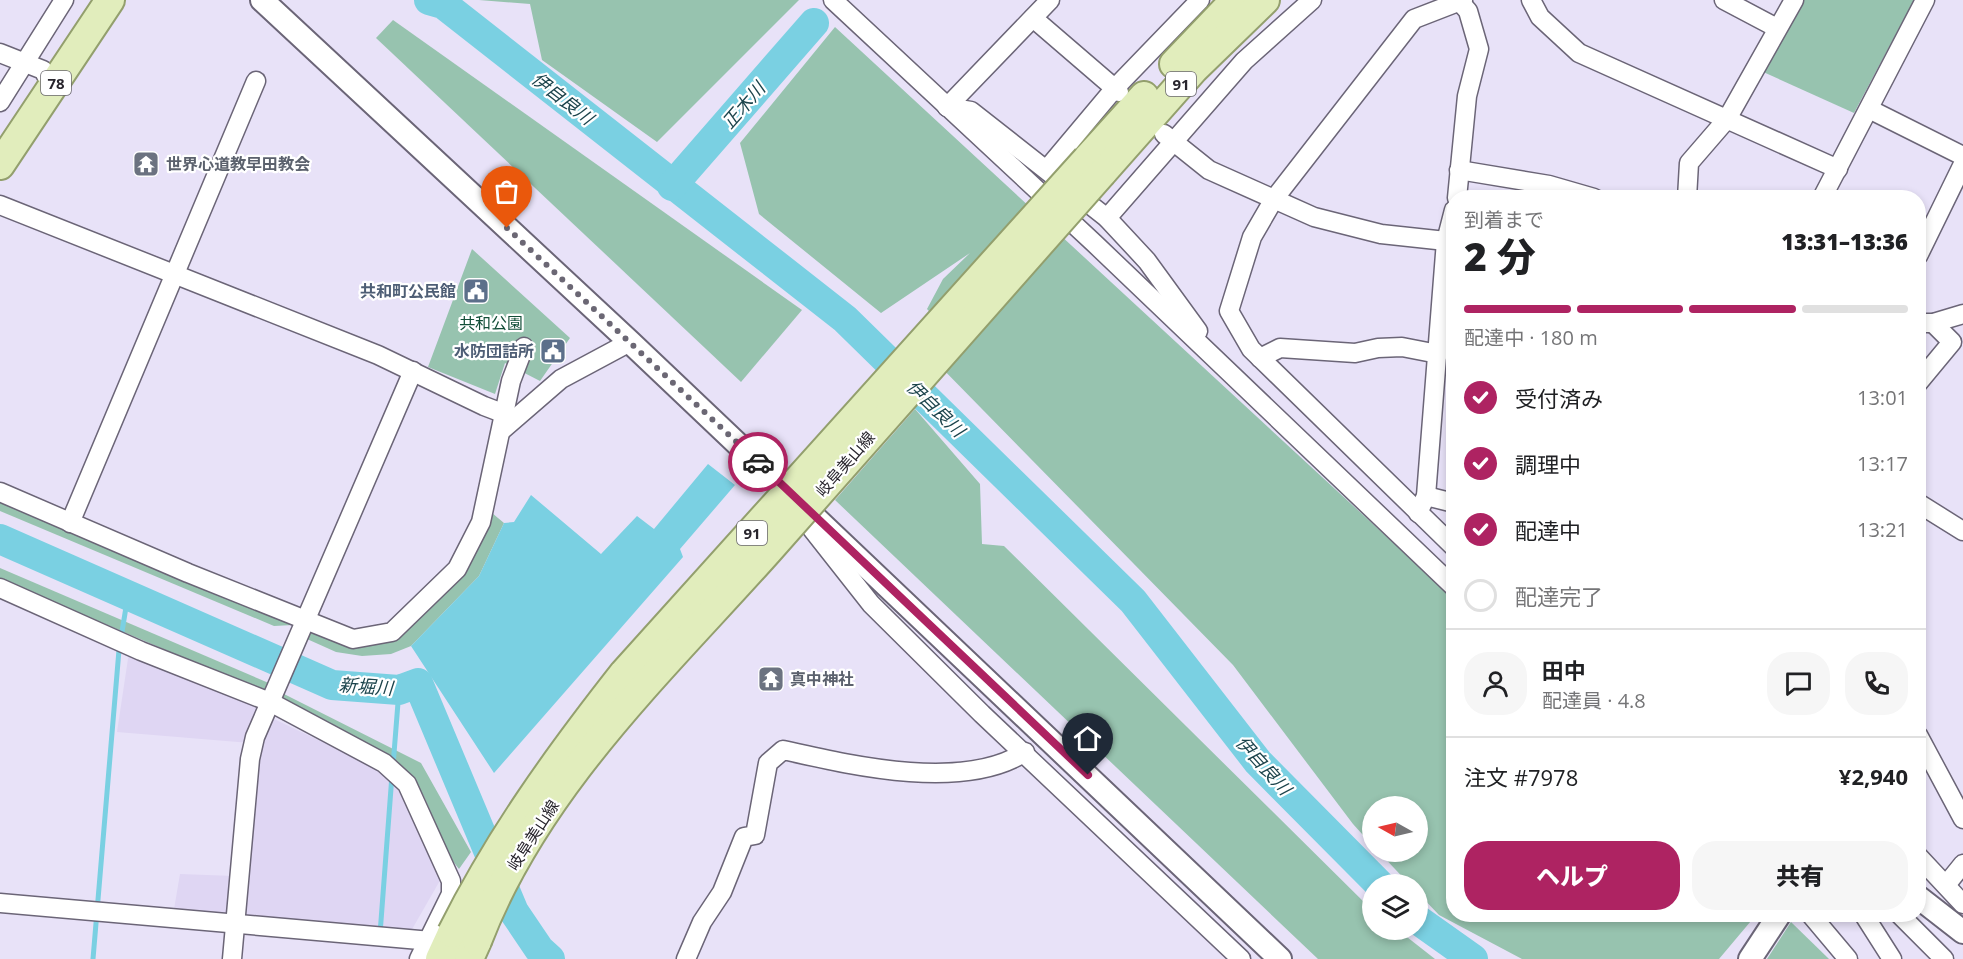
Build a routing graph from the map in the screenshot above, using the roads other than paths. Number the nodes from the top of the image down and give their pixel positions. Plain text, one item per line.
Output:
1 (63, 0) edge
2 (89, 0) edge
3 (110, 0) edge
4 (262, 0) edge
5 (833, 0) edge
6 (1050, 0) edge
7 (1200, 0) edge
8 (1235, 0) edge
9 (1265, 0) edge
10 (1312, 0) edge
11 (1532, 0) edge
12 (1724, 0) edge
13 (1794, 0) edge
14 (1925, 0) edge
15 (1460, 1) edge
16 (1033, 18) junction
17 (1777, 28) junction
18 (0, 53) edge
19 (41, 73) junction
20 (256, 81) dead end
21 (1117, 90) junction
22 (0, 102) edge
23 (947, 107) junction
24 (1869, 109) junction
25 (1727, 118) junction
26 (0, 137) edge
27 (1169, 138) junction
28 (1963, 156) edge
29 (0, 165) edge
30 (1963, 165) edge
31 (1095, 166) junction
32 (1047, 169) junction
33 (1838, 169) junction
34 (1459, 170) junction
35 (1958, 186) edge
36 (1457, 190) edge
37 (1566, 190) edge
38 (1687, 190) edge
39 (1826, 190) edge
40 (1274, 199) junction
41 (0, 205) edge
42 (1107, 218) junction
43 (1446, 241) joint
44 (1926, 242) edge
45 (175, 276) junction
46 (1963, 314) edge
47 (1926, 323) edge
48 (630, 342) junction
49 (524, 346) dead end
50 (1209, 353) junction
51 (1438, 354) junction
52 (1260, 358) junction
53 (413, 371) junction
54 (1926, 373) edge
55 (1445, 385) edge
56 (504, 422) junction
57 (0, 492) edge
58 (1426, 496) junction
59 (1446, 501) edge
60 (1926, 508) edge
61 (1418, 513) junction
62 (70, 523) junction
63 (808, 524) dead end
64 (1963, 531) edge
65 (1446, 539) edge
66 (1446, 579) edge
67 (0, 588) edge
68 (305, 626) junction
69 (272, 699) junction
70 (1025, 752) junction
71 (1926, 764) edge
72 (1963, 819) edge
73 (1926, 864) edge
74 (1963, 864) edge
75 (1946, 885) junction
76 (0, 903) edge
77 (1926, 903) edge
78 (1963, 904) edge
79 (1774, 922) edge
80 (1818, 922) edge
81 (1868, 922) edge
82 (1907, 922) edge
83 (235, 925) junction
84 (1963, 932) edge
85 (450, 945) edge
86 (232, 959) edge
87 (419, 959) edge
88 (686, 959) edge
89 (1241, 959) edge
90 (1280, 959) edge
91 (1750, 959) edge
92 (1848, 959) edge
93 (1892, 959) edge
94 (1944, 959) edge

1 - 19 street
2 - 19 main road, 78
3 - 19 main road, 78
4 - 48 street
5 - 23 street
6 - 16 street
7 - 21 street
8 - 31 main road, 岐阜美山線 / 91
9 - 31 main road, 岐阜美山線 / 91
10 - 27 street
11 - 25 street
12 - 17 street
13 - 17 street
14 - 24 street
15 - 34 street
15 - 40 street
16 - 21 street
16 - 23 street
17 - 25 street
18 - 19 street
19 - 22 street
19 - 26 main road, 78
19 - 29 main road, 78
20 - 45 street
21 - 32 street
23 - 32 street
23 - 50 street
24 - 28 street
24 - 33 street
25 - 33 street
25 - 38 street
27 - 40 street
27 - 42 street
30 - 35 street
31 - 85 main road, 岐阜美山線 / 91, bridge
32 - 42 street
33 - 39 street
34 - 36 street
34 - 37 street
35 - 44 street
40 - 43 street
40 - 52 street
41 - 45 street
42 - 50 street
43 - 51 street
45 - 53 street
45 - 62 street
46 - 47 street
47 - 54 street
48 - 56 street
48 - 90 street
49 - 56 street
50 - 66 street
51 - 52 street
51 - 55 street
52 - 61 street
53 - 56 street
53 - 68 street
55 - 58 street
56 - 68 street
57 - 62 street
58 - 59 street
58 - 61 street
60 - 64 street
61 - 65 street
62 - 68 street
63 - 70 street
67 - 69 street
68 - 69 street
69 - 83 street
69 - 85 street
70 - 88 street
70 - 89 street
71 - 72 street
73 - 75 street
74 - 75 street
75 - 78 street
76 - 83 street
77 - 84 street
79 - 91 street
80 - 92 street
81 - 93 street
82 - 94 street
83 - 85 street
83 - 86 street
85 - 87 street

